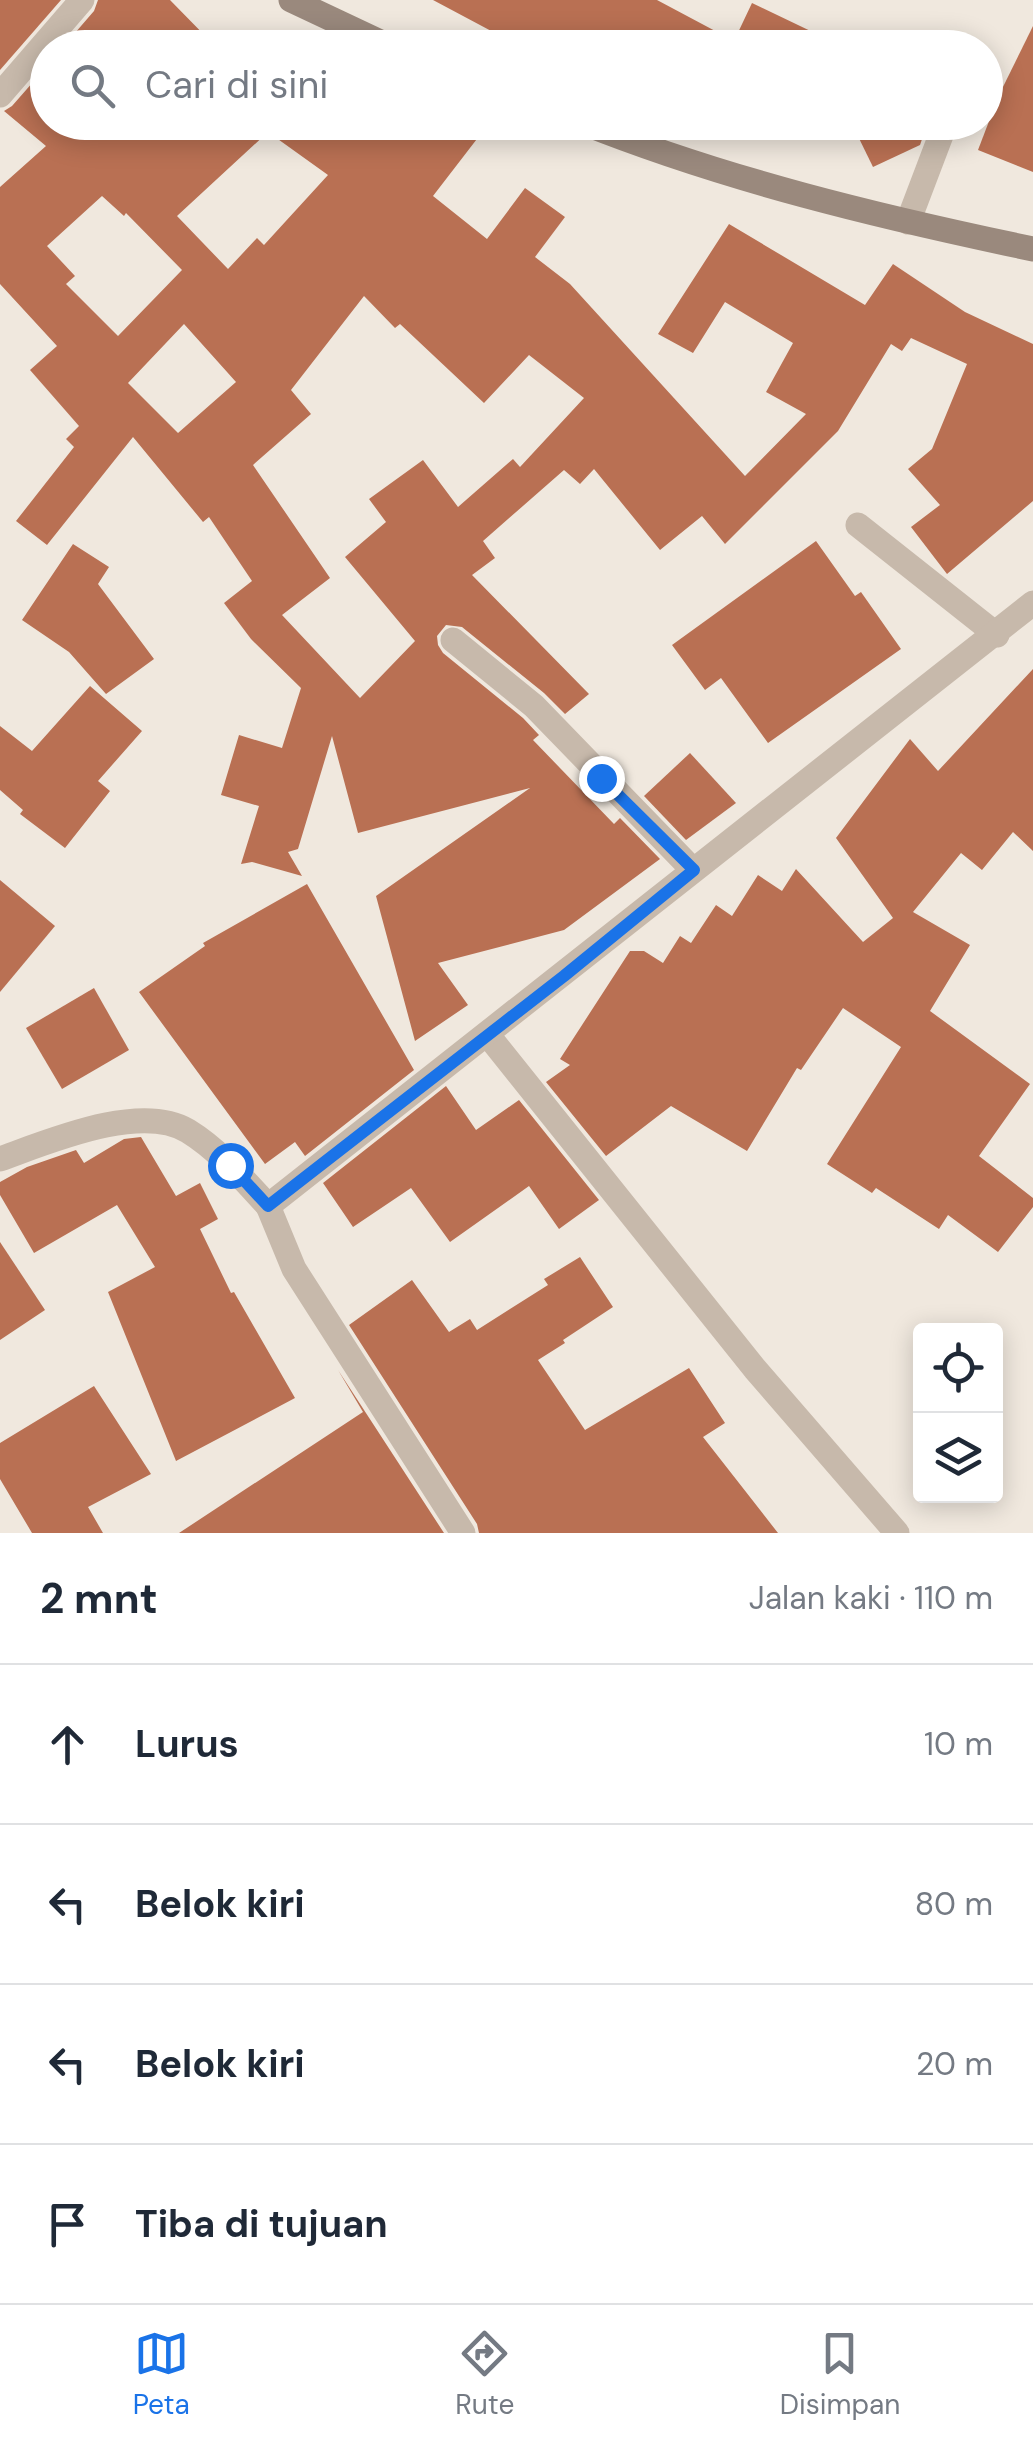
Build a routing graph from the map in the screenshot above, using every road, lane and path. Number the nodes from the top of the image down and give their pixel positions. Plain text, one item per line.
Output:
1 (82, 0) edge
2 (303, 3) edge
3 (56, 30) edge
4 (357, 30) edge
5 (30, 60) edge
6 (0, 94) edge
7 (626, 140) edge
8 (939, 140) edge
9 (908, 222) junction
10 (1033, 249) edge
11 (858, 525) dead end
12 (1033, 603) edge
13 (997, 635) junction
14 (453, 640) dead end
15 (694, 870) junction
16 (486, 1034) junction
17 (0, 1160) edge
18 (268, 1206) junction
19 (464, 1533) edge
20 (896, 1533) edge

1 - 3 street
2 - 4 street
5 - 6 street
7 - 9 street
8 - 9 street
9 - 10 street
11 - 13 street
12 - 13 street
13 - 15 street
14 - 15 street
15 - 16 street
16 - 18 street
16 - 20 street
17 - 18 street
18 - 19 street

